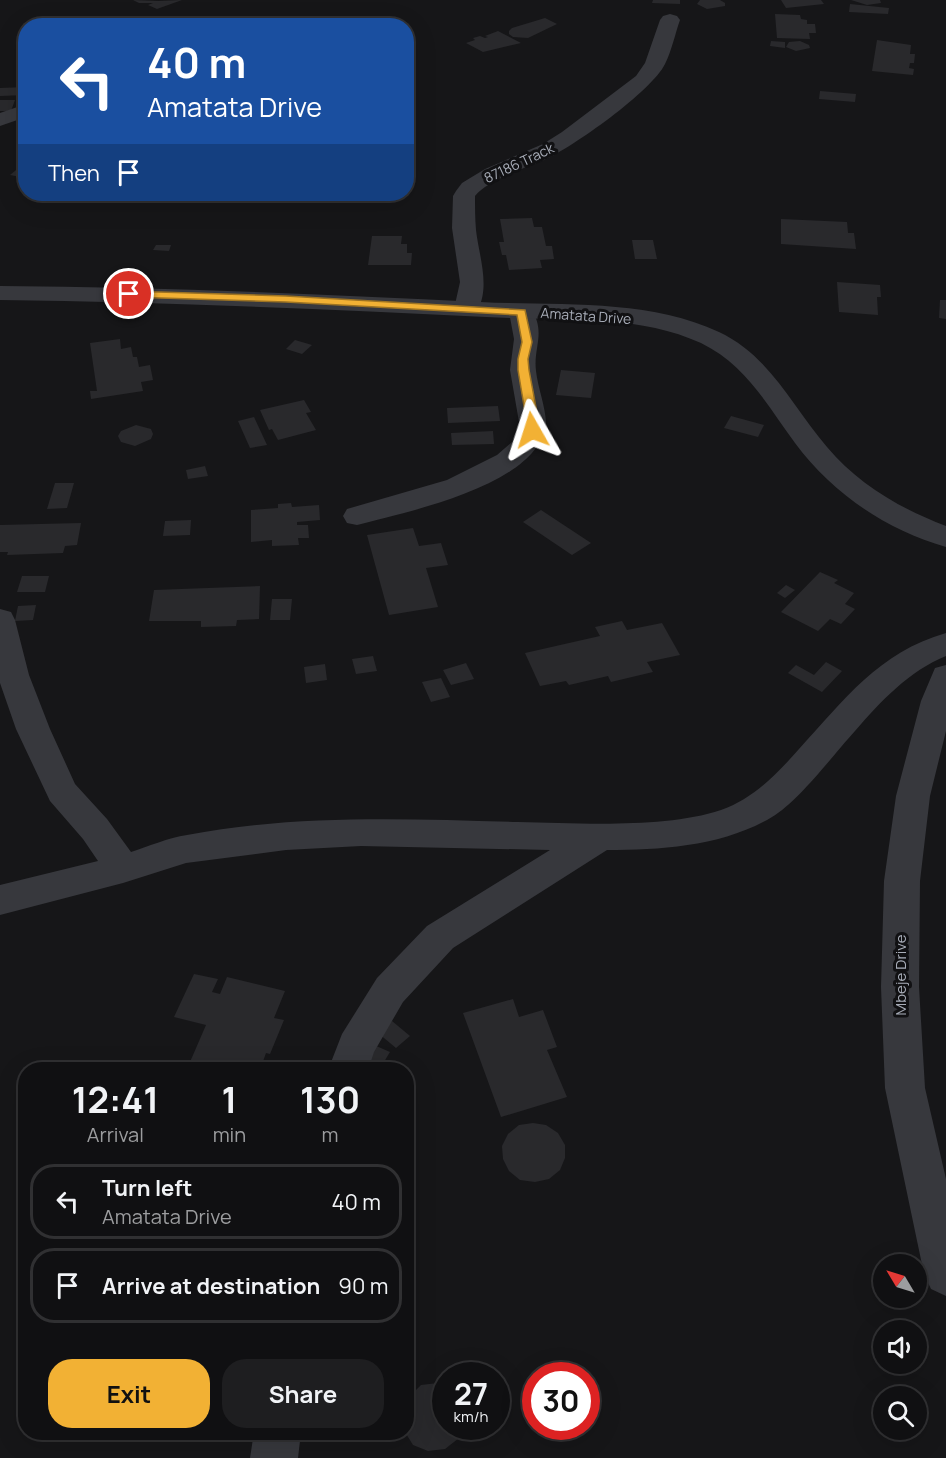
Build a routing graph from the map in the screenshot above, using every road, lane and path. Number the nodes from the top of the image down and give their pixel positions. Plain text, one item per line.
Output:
1 (670, 21) dead end
2 (18, 113) edge
3 (0, 120) edge
4 (0, 293) edge
5 (466, 309) junction
6 (521, 312) junction
7 (357, 516) dead end
8 (946, 537) edge
9 (0, 620) edge
10 (946, 645) edge
11 (946, 676) edge
12 (601, 836) junction
13 (123, 869) junction
14 (0, 900) edge
15 (351, 1062) edge
16 (946, 1274) edge
17 (277, 1440) edge
18 (274, 1458) edge

1 - 5 street, 87186 Track
2 - 3 street
4 - 5 street, Amatata Drive
5 - 6 street, Amatata Drive
6 - 7 street
6 - 8 street, Amatata Drive
9 - 13 street
10 - 12 street
11 - 16 street, Mbeje Drive
12 - 13 street
12 - 15 street
13 - 14 street
17 - 18 street

